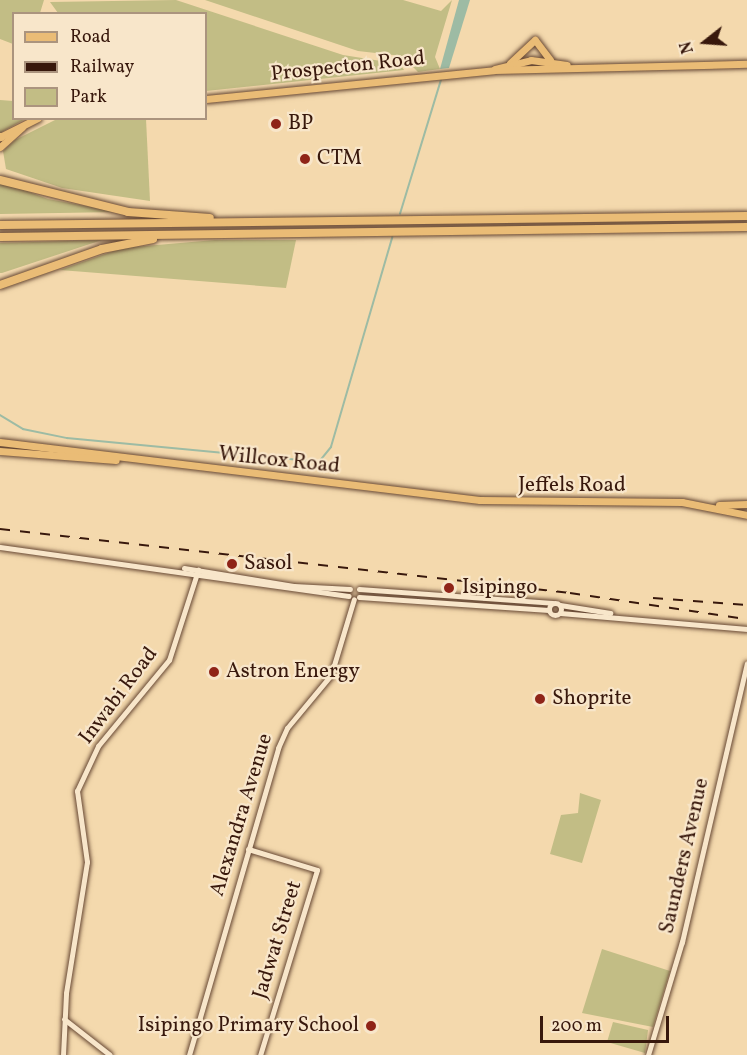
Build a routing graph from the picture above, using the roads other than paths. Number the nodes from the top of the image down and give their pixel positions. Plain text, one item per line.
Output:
1 (550, 60) junction
2 (509, 64) junction
3 (747, 64) edge
4 (567, 65) junction
5 (494, 70) junction
6 (207, 99) edge
7 (34, 120) edge
8 (24, 125) junction
9 (0, 137) edge
10 (0, 147) edge
11 (1, 179) edge
12 (747, 216) edge
13 (228, 222) junction
14 (0, 225) edge
15 (747, 227) edge
16 (175, 235) junction
17 (0, 237) edge
18 (1, 284) edge
19 (0, 441) edge
20 (0, 450) edge
21 (117, 459) junction
22 (437, 496) joint
23 (747, 504) edge
24 (707, 505) junction
25 (747, 515) edge
26 (0, 547) edge
27 (198, 572) junction
28 (350, 589) junction
29 (359, 589) junction
30 (354, 598) junction
31 (552, 603) junction
32 (560, 605) junction
33 (549, 610) junction
34 (560, 613) junction
35 (611, 613) junction
36 (747, 628) edge
37 (747, 663) edge
38 (248, 849) junction
39 (64, 1019) junction
40 (63, 1055) edge
41 (110, 1055) edge
42 (189, 1055) edge
43 (260, 1055) edge
44 (648, 1055) edge

1 - 2 main road
1 - 2 main road
1 - 4 main road
2 - 5 main road
3 - 4 main road
4 - 5 main road, Prospecton Road
5 - 6 main road, Prospecton Road
7 - 8 main road
8 - 9 main road
8 - 10 main road
11 - 13 highway
12 - 13 highway
13 - 14 highway
15 - 16 highway
16 - 17 highway
16 - 18 highway
19 - 21 main road, Willcox Road
20 - 21 main road, Willcox Road
21 - 22 main road, Willcox Road
22 - 24 main road, Jeffels Road
23 - 24 main road
24 - 25 main road
26 - 27 street
27 - 28 street
27 - 30 street
27 - 39 street, Inwabi Road
28 - 29 street
28 - 30 street
29 - 30 street
29 - 31 street
30 - 33 street
30 - 38 street, Alexandra Avenue
31 - 32 street
31 - 33 street
32 - 34 street
32 - 35 street
33 - 34 street
34 - 35 street
35 - 36 street
37 - 44 street, Saunders Avenue
38 - 42 street, Alexandra Avenue
38 - 43 street, Jadwat Street
39 - 40 street, Inwabi Road
39 - 41 street

